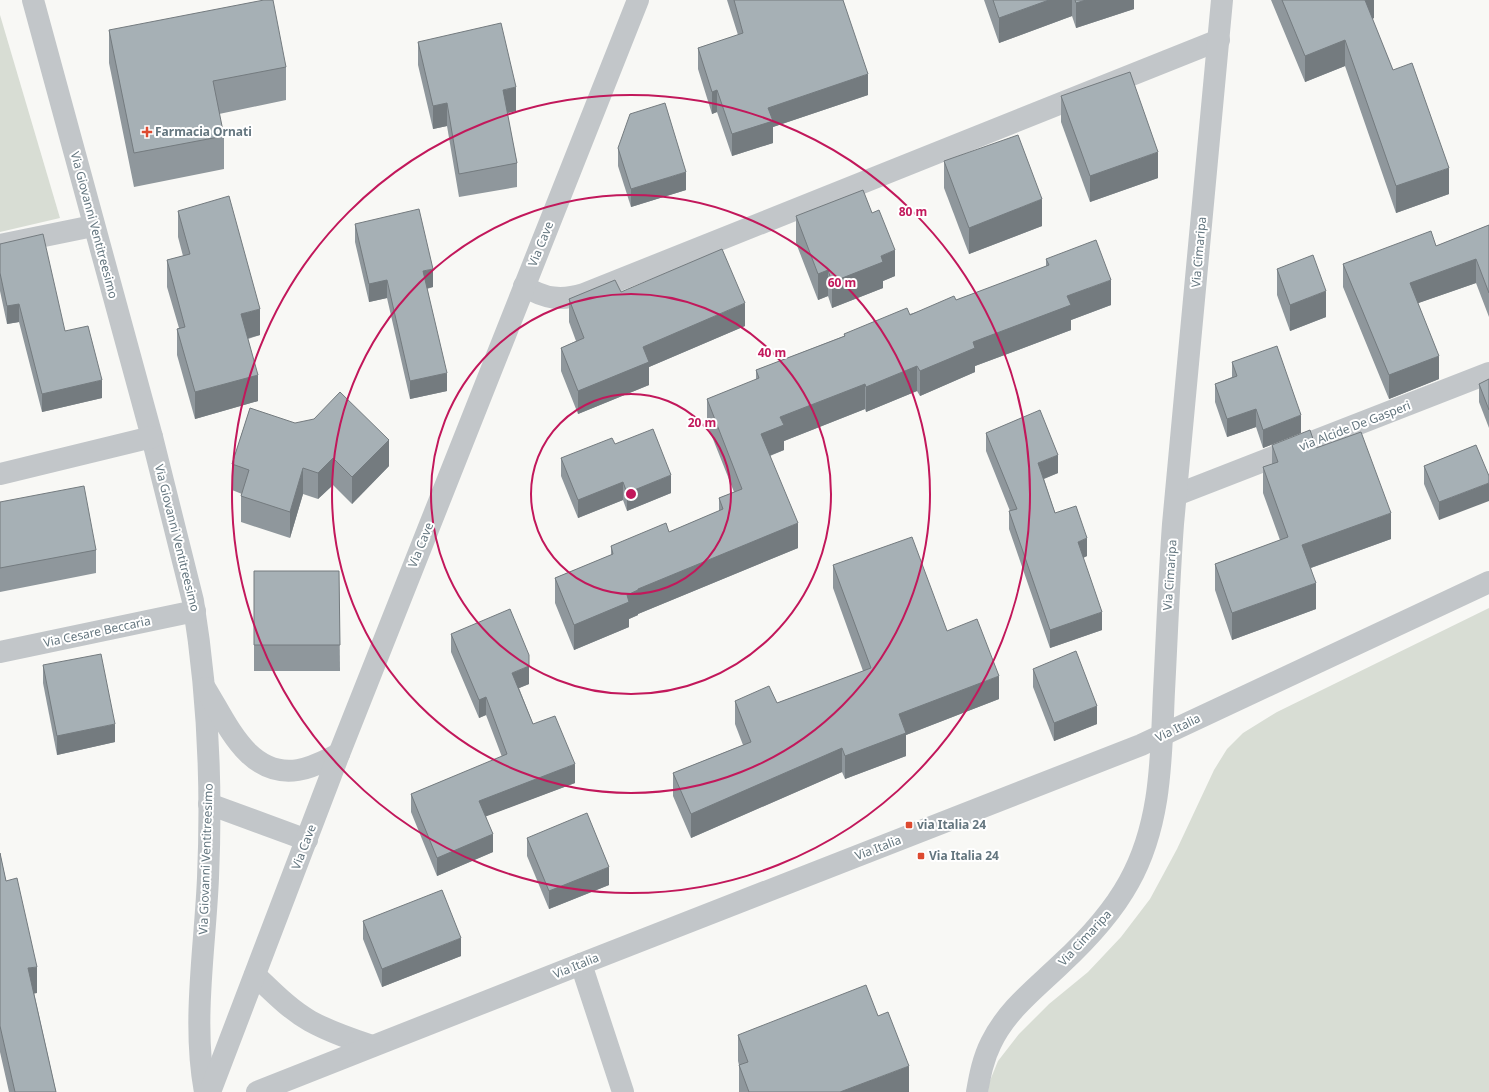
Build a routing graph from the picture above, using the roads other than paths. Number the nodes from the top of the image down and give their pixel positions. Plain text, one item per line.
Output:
1 (33, 0) edge
2 (638, 0) edge
3 (1222, 0) edge
4 (1219, 40) junction
5 (94, 226) junction
6 (0, 245) edge
7 (524, 286) junction
8 (1489, 373) edge
9 (152, 437) junction
10 (0, 474) edge
11 (1176, 495) junction
12 (1489, 582) edge
13 (195, 611) junction
14 (0, 652) edge
15 (204, 685) junction
16 (1162, 736) junction
17 (338, 754) junction
18 (209, 804) junction
19 (307, 840) junction
20 (580, 964) junction
21 (255, 976) junction
22 (372, 1046) junction
23 (205, 1092) edge
24 (210, 1092) edge
25 (257, 1092) edge
26 (623, 1092) edge
27 (977, 1092) edge

1 - 5 street, Via Giovanni Ventitreesimo
2 - 7 street, Via Cave
3 - 4 street, Via Cimaripa
4 - 7 street
4 - 11 street, Via Cimaripa
5 - 6 street
5 - 9 street, Via Giovanni Ventitreesimo
7 - 17 street, Via Cave
8 - 11 street, via Alcide De Gasperi
9 - 10 street
9 - 13 street, Via Giovanni Ventitreesimo
11 - 16 street, Via Cimaripa
12 - 16 street, Via Italia
13 - 14 street, Via Cesare Beccaria
13 - 15 street, Via Giovanni Ventitreesimo
15 - 17 street
15 - 18 street, Via Giovanni Ventitreesimo
16 - 20 street, Via Italia
16 - 27 street, Via Cimaripa
17 - 19 street, Via Cave
18 - 19 street
18 - 23 street, Via Giovanni Ventitreesimo
19 - 21 street, Via Cave
20 - 22 street, Via Italia
20 - 26 street
21 - 22 street
21 - 24 street, Via Cave
22 - 25 street, Via Italia

